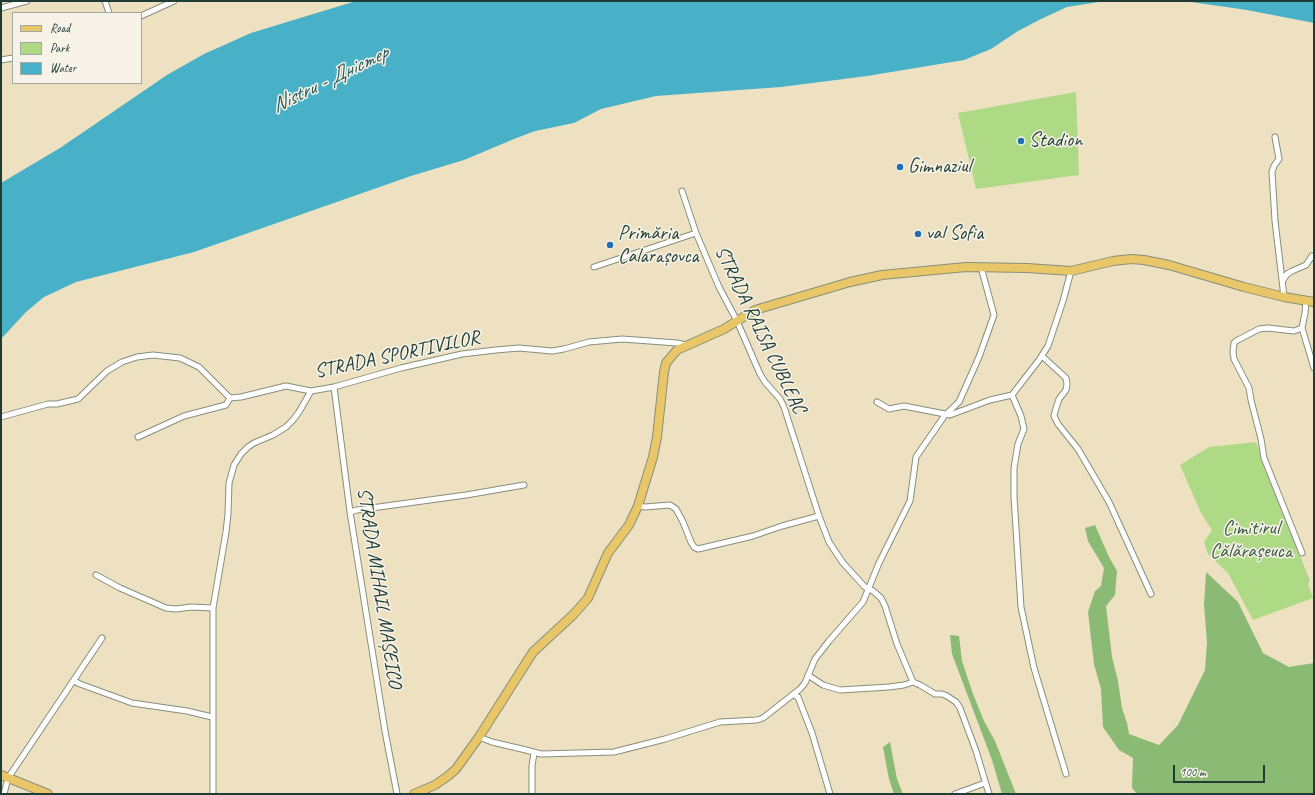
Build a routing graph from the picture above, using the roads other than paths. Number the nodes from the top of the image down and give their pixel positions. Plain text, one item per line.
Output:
1 (27, 1) edge
2 (104, 1) edge
3 (174, 1) edge
4 (1, 8) edge
5 (109, 12) edge
6 (142, 16) edge
7 (12, 58) edge
8 (1, 60) edge
9 (1275, 137) dead end
10 (682, 191) dead end
11 (696, 233) junction
12 (1312, 256) dead end
13 (594, 267) dead end
14 (981, 267) junction
15 (1071, 271) junction
16 (1282, 280) junction
17 (1284, 297) junction
18 (1310, 302) edge
19 (737, 321) junction
20 (1302, 328) junction
21 (687, 345) junction
22 (1042, 356) junction
23 (1314, 368) edge
24 (334, 386) junction
25 (311, 391) junction
26 (1012, 395) junction
27 (230, 398) junction
28 (876, 402) dead end
29 (945, 415) junction
30 (1, 417) edge
31 (138, 437) dead end
32 (524, 485) dead end
33 (638, 506) junction
34 (350, 512) junction
35 (819, 516) junction
36 (1302, 553) dead end
37 (96, 575) dead end
38 (869, 589) junction
39 (1151, 594) dead end
40 (213, 608) junction
41 (102, 638) dead end
42 (808, 675) junction
43 (74, 680) junction
44 (914, 682) junction
45 (794, 695) junction
46 (212, 717) junction
47 (479, 737) junction
48 (534, 753) junction
49 (1066, 774) dead end
50 (5, 776) edge
51 (985, 783) junction
52 (4, 794) edge
53 (48, 794) edge
54 (213, 794) edge
55 (397, 794) edge
56 (414, 794) edge
57 (532, 794) edge
58 (830, 794) edge
59 (955, 794) edge
60 (989, 794) edge

1 - 4 street
2 - 5 street
3 - 6 street
7 - 8 street
9 - 16 street
10 - 11 street, STRADA RAISA CUBLEAC
11 - 13 street, STRADA RAISA CUBLEAC
11 - 19 street, STRADA RAISA CUBLEAC
12 - 16 street
14 - 15 main road
14 - 19 main road
14 - 29 street
15 - 17 main road
15 - 22 street
16 - 17 street
17 - 18 main road
18 - 20 street
19 - 21 main road
19 - 35 street, STRADA RAISA CUBLEAC
20 - 23 street
20 - 36 street
21 - 24 street, STRADA SPORTIVILOR
21 - 33 main road
22 - 26 street
22 - 39 street
24 - 25 street, STRADA SPORTIVILOR
24 - 34 street, STRADA MIHAIL MAȘEICO
25 - 27 street, STRADA SPORTIVILOR
25 - 40 street
26 - 29 street
26 - 49 street
27 - 30 street
27 - 31 street
28 - 29 street
29 - 38 street
32 - 34 street
33 - 35 street
33 - 47 main road
34 - 55 street, STRADA MIHAIL MAȘEICO
35 - 38 street, STRADA RAISA CUBLEAC
37 - 40 street
38 - 42 street
38 - 44 street, STRADA RAISA CUBLEAC
40 - 46 street
41 - 43 street
42 - 44 street
42 - 45 street
43 - 46 street
43 - 50 street
44 - 51 street
45 - 48 street
45 - 58 street
46 - 54 street
47 - 48 street
47 - 56 main road
48 - 57 street
50 - 52 street
50 - 53 main road
51 - 59 street
51 - 60 street

